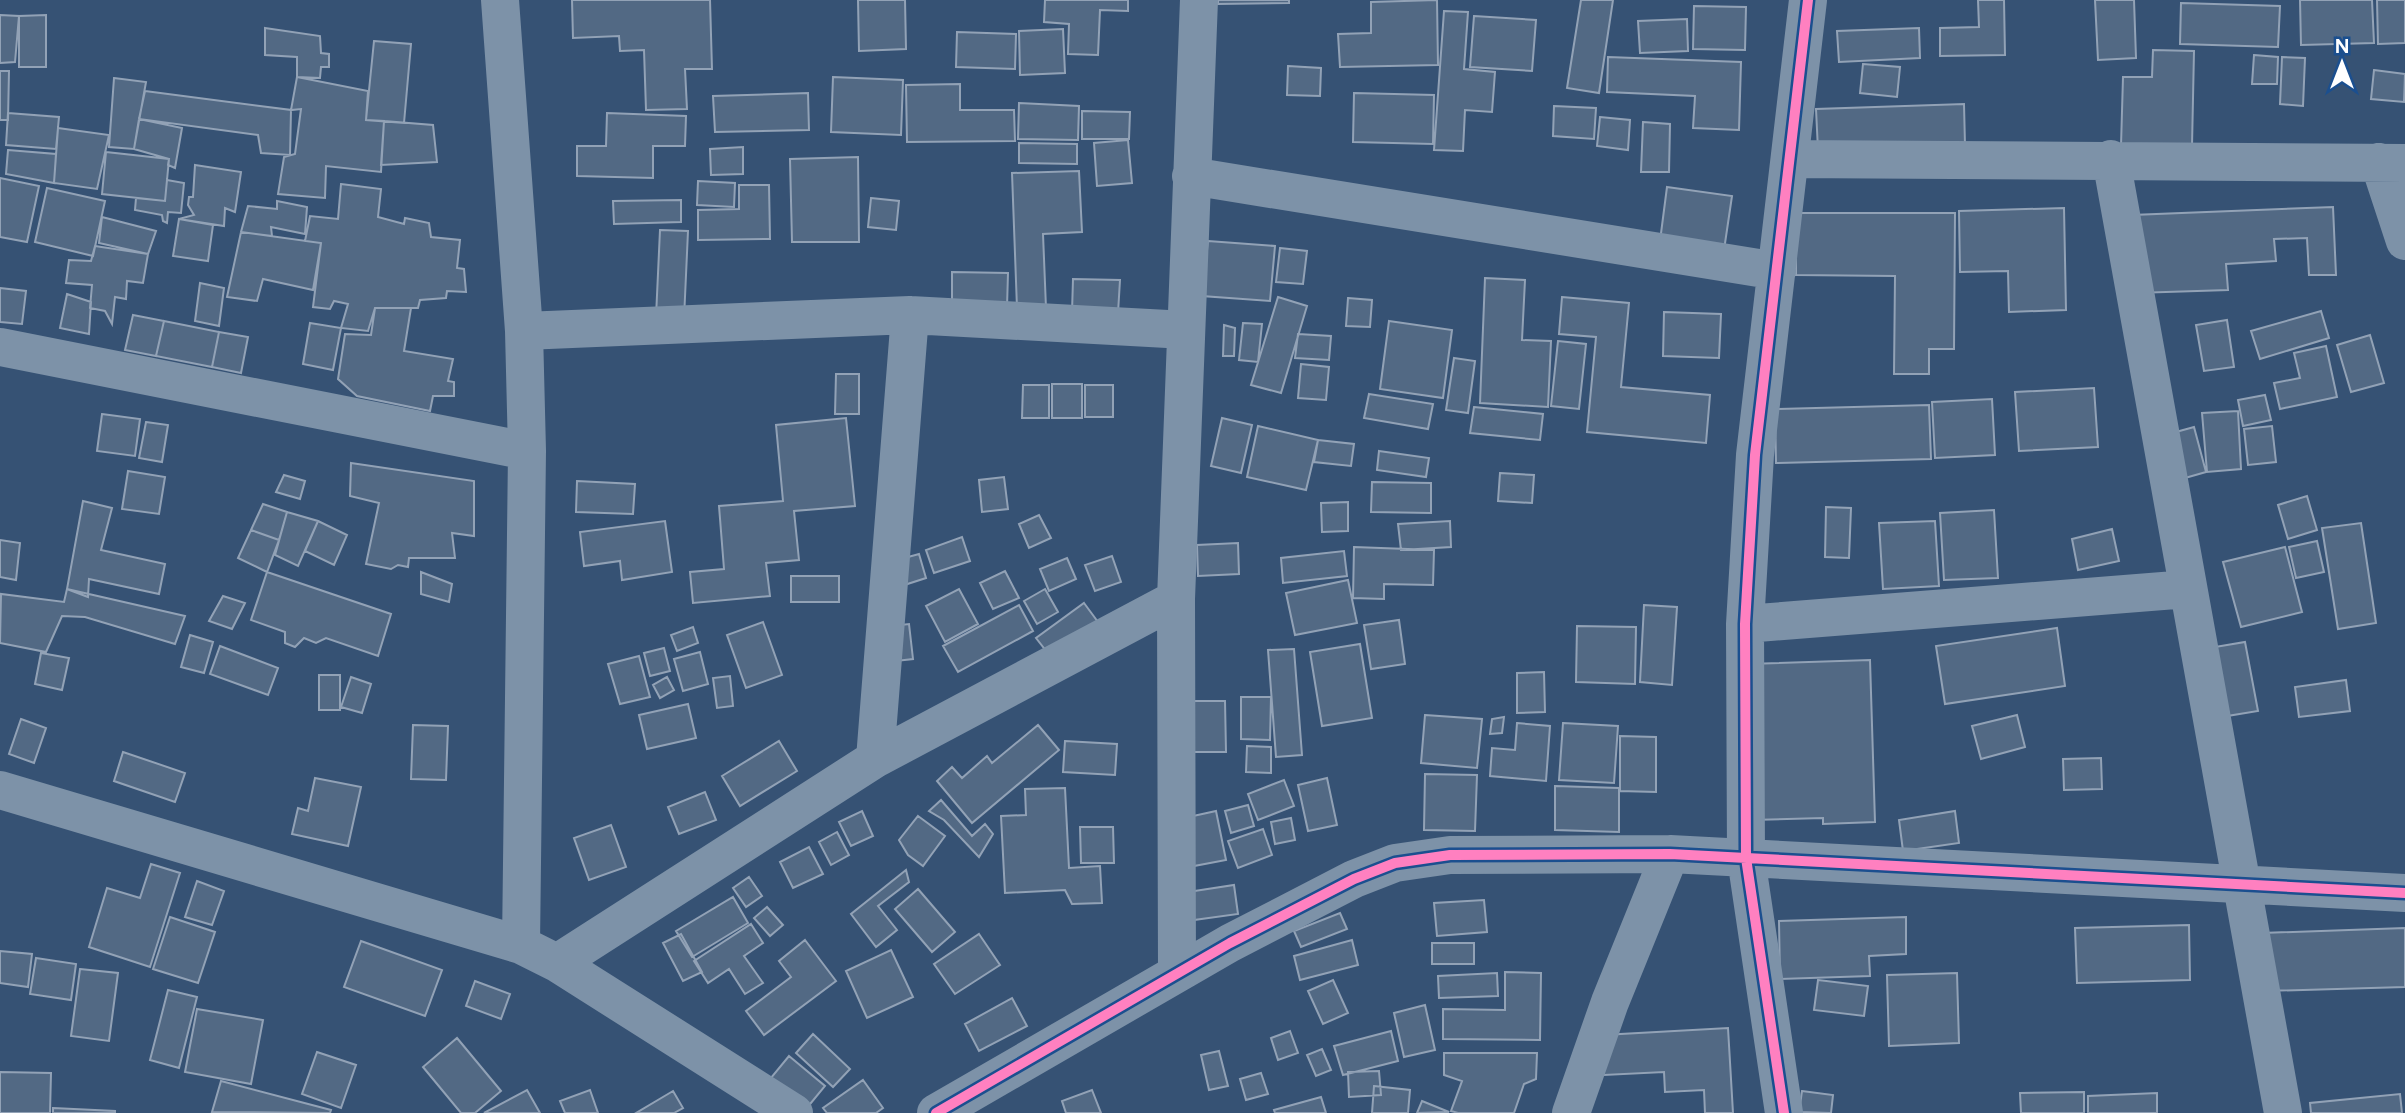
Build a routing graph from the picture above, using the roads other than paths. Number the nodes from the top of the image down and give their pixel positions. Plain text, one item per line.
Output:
1 (500, 0) edge
2 (1199, 0) edge
3 (1808, 0) edge
4 (1791, 159) junction
5 (2111, 159) junction
6 (2392, 162) edge
7 (1192, 176) junction
8 (2405, 241) edge
9 (1777, 271) junction
10 (910, 315) junction
11 (1186, 330) junction
12 (524, 331) junction
13 (0, 347) edge
14 (527, 451) junction
15 (2188, 589) junction
16 (1176, 599) junction
17 (1745, 624) junction
18 (875, 760) junction
19 (0, 790) edge
20 (1670, 854) junction
21 (1746, 858) junction
22 (2241, 883) junction
23 (2405, 892) edge
24 (521, 945) junction
25 (557, 963) junction
26 (1177, 972) junction
27 (793, 1113) edge
28 (936, 1113) edge
29 (1571, 1113) edge
30 (1784, 1113) edge
31 (2283, 1113) edge

1 - 12 street
2 - 7 street
3 - 4 street
4 - 5 street
4 - 9 street
5 - 6 street
5 - 15 street
6 - 8 street
7 - 9 street
7 - 11 street
9 - 17 street
10 - 11 street
10 - 12 street
10 - 18 street
11 - 16 street
12 - 14 street
13 - 14 street
14 - 24 street
15 - 17 street
15 - 22 street
16 - 18 street
16 - 26 street
17 - 21 street
18 - 25 street
19 - 24 street
20 - 21 street
20 - 26 street
20 - 29 street
21 - 22 street
21 - 30 street
22 - 23 street
22 - 31 street
24 - 25 street
25 - 27 street
26 - 28 street

